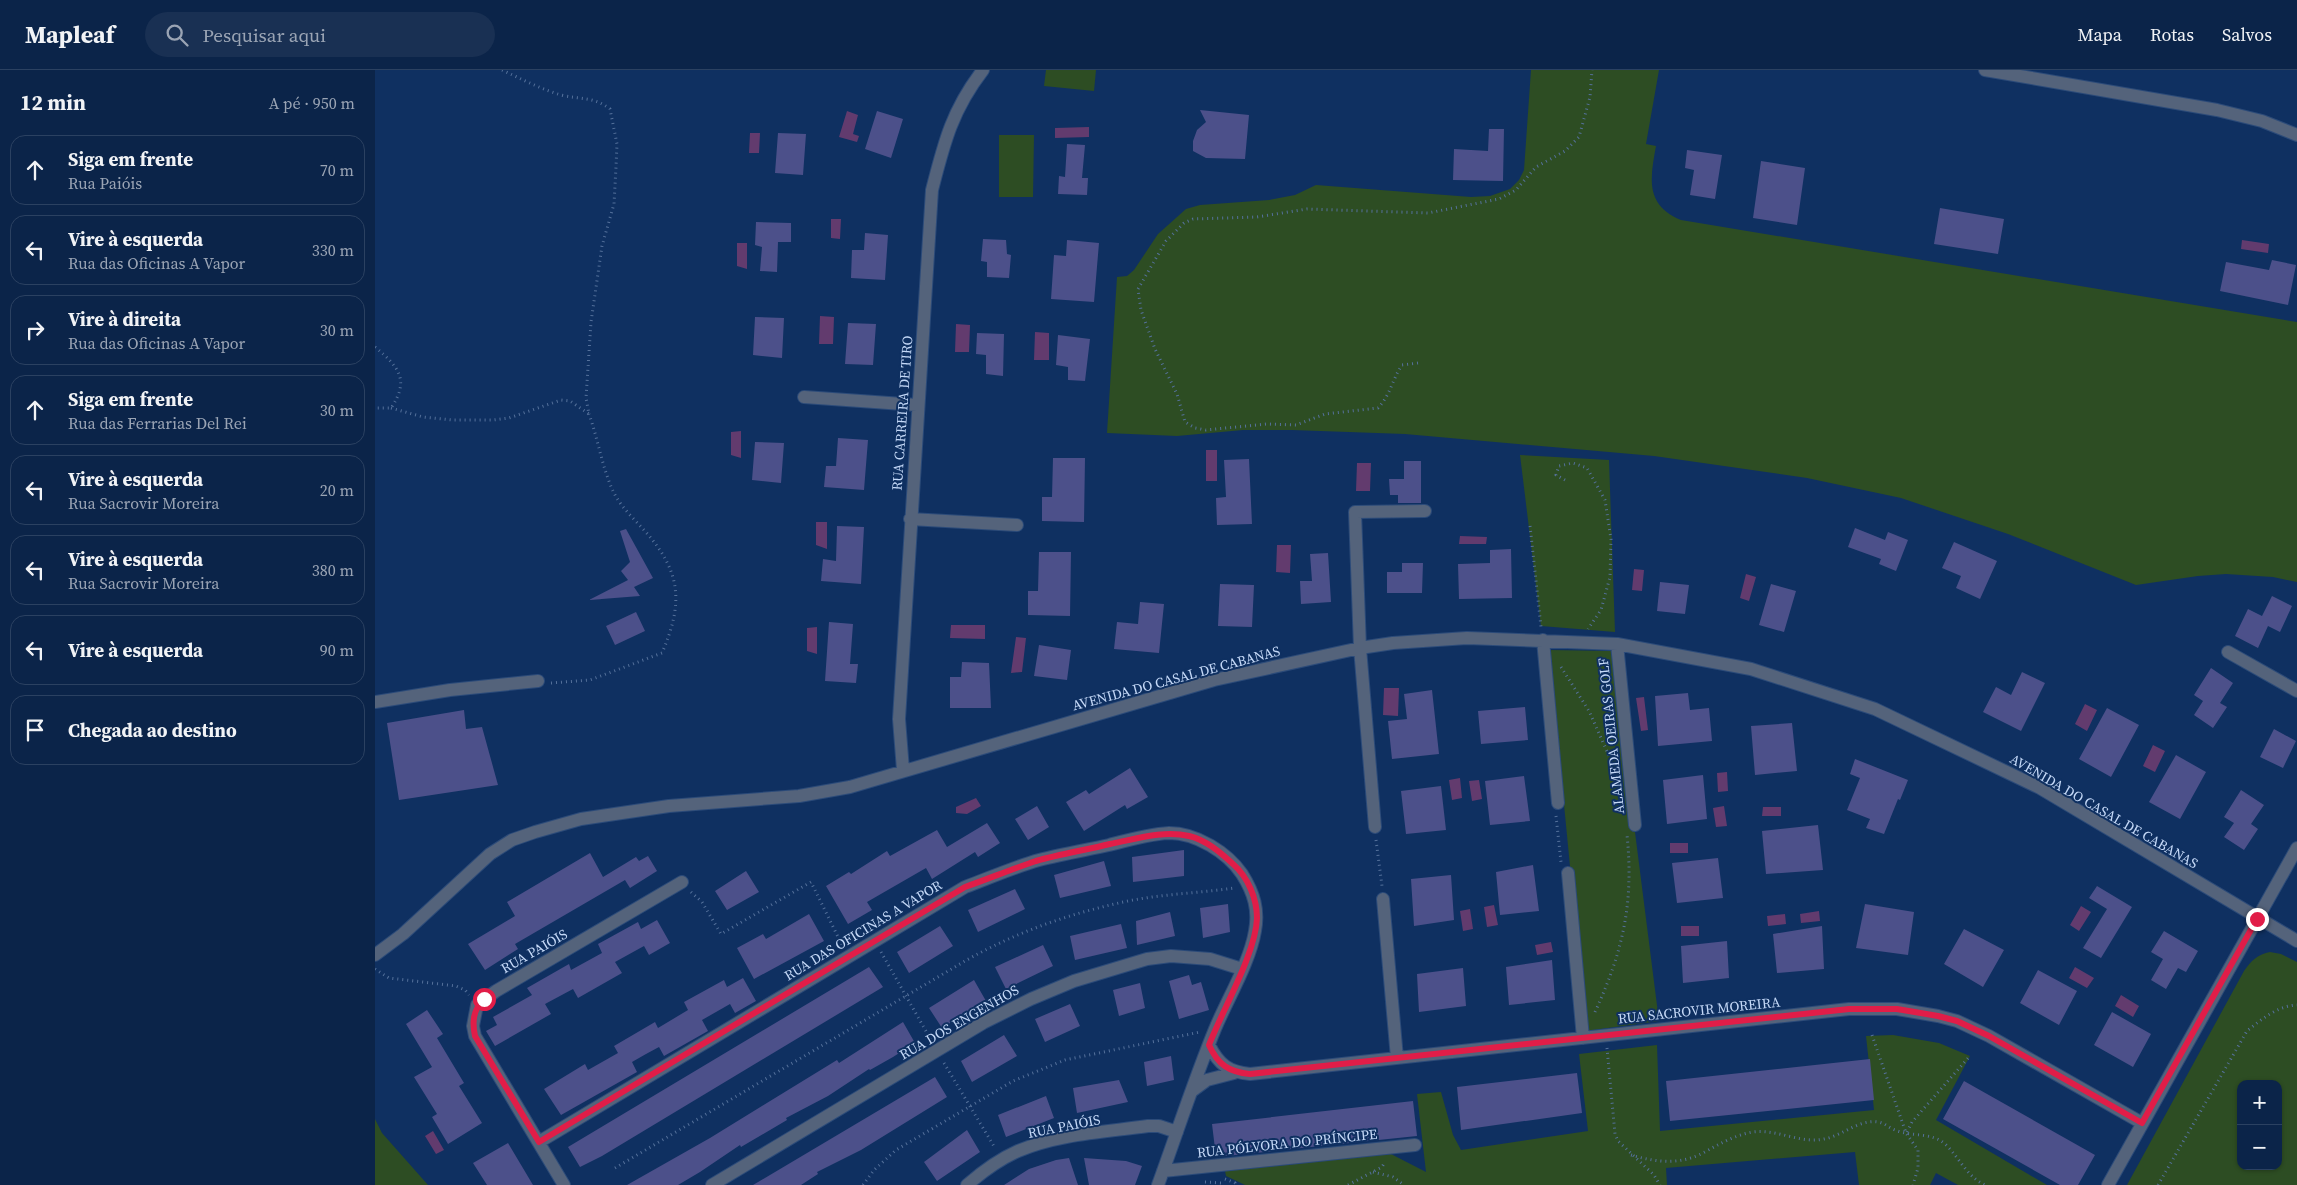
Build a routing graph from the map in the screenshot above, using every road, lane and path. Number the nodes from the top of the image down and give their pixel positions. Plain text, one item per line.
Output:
1 (502, 70) edge
2 (983, 70) edge
3 (1592, 70) edge
4 (1985, 70) edge
5 (2297, 135) edge
6 (375, 348) edge
7 (1418, 363) dead end
8 (804, 397) dead end
9 (917, 405) junction
10 (375, 408) edge
11 (391, 408) junction
12 (589, 414) junction
13 (1565, 480) dead end
14 (1425, 511) dead end
15 (910, 519) junction
16 (1017, 525) dead end
17 (1530, 526) dead end
18 (1543, 640) junction
19 (1579, 642) junction
20 (1617, 644) junction
21 (1360, 648) junction
22 (2228, 652) dead end
23 (1558, 664) dead end
24 (538, 681) joint
25 (2297, 691) edge
26 (375, 702) edge
27 (903, 770) junction
28 (1615, 770) dead end
29 (1558, 803) joint
30 (1631, 826) joint
31 (1375, 827) dead end
32 (2297, 848) edge
33 (1378, 853) dead end
34 (1568, 873) joint
35 (1381, 880) dead end
36 (682, 882) dead end
37 (1249, 886) junction
38 (1383, 899) dead end
39 (702, 902) dead end
40 (2257, 919) junction
41 (2297, 941) edge
42 (377, 953) edge
43 (848, 957) junction
44 (375, 969) edge
45 (1242, 969) junction
46 (477, 1005) junction
47 (2297, 1005) edge
48 (1215, 1029) junction
49 (1606, 1035) junction
50 (1872, 1035) dead end
51 (1583, 1038) junction
52 (1209, 1045) junction
53 (1970, 1056) dead end
54 (1397, 1058) junction
55 (1234, 1073) junction
56 (1192, 1091) junction
57 (2142, 1123) junction
58 (1177, 1132) junction
59 (1906, 1133) junction
60 (539, 1142) junction
61 (1415, 1145) dead end
62 (1395, 1147) junction
63 (1631, 1155) junction
64 (615, 1168) dead end
65 (1163, 1171) junction
66 (1373, 1172) junction
67 (1222, 1178) dead end
68 (564, 1185) edge
69 (713, 1185) edge
70 (863, 1185) edge
71 (967, 1185) edge
72 (1158, 1185) edge
73 (1235, 1185) edge
74 (1348, 1185) edge
75 (1405, 1185) edge
76 (1659, 1185) edge
77 (1913, 1185) edge
78 (1985, 1185) edge
79 (2108, 1185) edge
80 (2158, 1185) edge

1 - 12 path
2 - 9 street, RUA CARREIRA DE TIRO
3 - 7 path
4 - 5 street
6 - 11 path
8 - 9 street
9 - 15 street, RUA CARREIRA DE TIRO
10 - 11 path
11 - 12 path
12 - 24 path
13 - 19 path
14 - 21 street
15 - 16 street
15 - 27 street, RUA CARREIRA DE TIRO
17 - 18 path
18 - 19 street, AVENIDA DO CASAL DE CABANAS
18 - 21 street, AVENIDA DO CASAL DE CABANAS
18 - 29 street
19 - 20 street, AVENIDA DO CASAL DE CABANAS
20 - 30 street, ALAMEDA OEIRAS GOLF
20 - 40 street, AVENIDA DO CASAL DE CABANAS
21 - 27 street, AVENIDA DO CASAL DE CABANAS
21 - 31 street
22 - 25 street
23 - 28 path, ALAMEDA OEIRAS GOLF
24 - 26 street
27 - 42 street, AVENIDA DO CASAL DE CABANAS
29 - 34 path
30 - 51 path, ALAMEDA OEIRAS GOLF
32 - 40 street
33 - 35 path
34 - 51 street
36 - 46 street, RUA PAIÓIS
37 - 43 street, RUA DAS OFICINAS A VAPOR
37 - 45 street, RUA DAS OFICINAS A VAPOR
37 - 64 path
38 - 54 street
39 - 43 path
40 - 41 street, AVENIDA DO CASAL DE CABANAS
40 - 57 street
43 - 60 street, RUA DAS OFICINAS A VAPOR
44 - 46 path
45 - 48 street, RUA DAS OFICINAS A VAPOR
45 - 69 street, RUA DOS ENGENHOS
46 - 60 street
47 - 80 path
48 - 52 street, RUA DAS OFICINAS A VAPOR
48 - 70 path
49 - 51 street, RUA SACROVIR MOREIRA
49 - 57 street, RUA SACROVIR MOREIRA
49 - 63 path
50 - 59 path
51 - 54 street, RUA SACROVIR MOREIRA
52 - 55 street
52 - 56 street, RUA DAS OFICINAS A VAPOR
53 - 59 path
54 - 55 street, RUA SACROVIR MOREIRA
55 - 56 street, RUA SACROVIR MOREIRA
56 - 58 street, RUA DAS OFICINAS A VAPOR
57 - 79 street
58 - 65 street, RUA DAS OFICINAS A VAPOR
58 - 71 street, RUA PAIÓIS
59 - 63 path
59 - 77 path
59 - 78 path
60 - 68 street
61 - 62 street, RUA PÓLVORA DO PRÍNCIPE
62 - 65 street, RUA PÓLVORA DO PRÍNCIPE
62 - 66 path
63 - 76 path
65 - 72 street, RUA DAS OFICINAS A VAPOR
66 - 74 path
66 - 75 path
67 - 73 path

